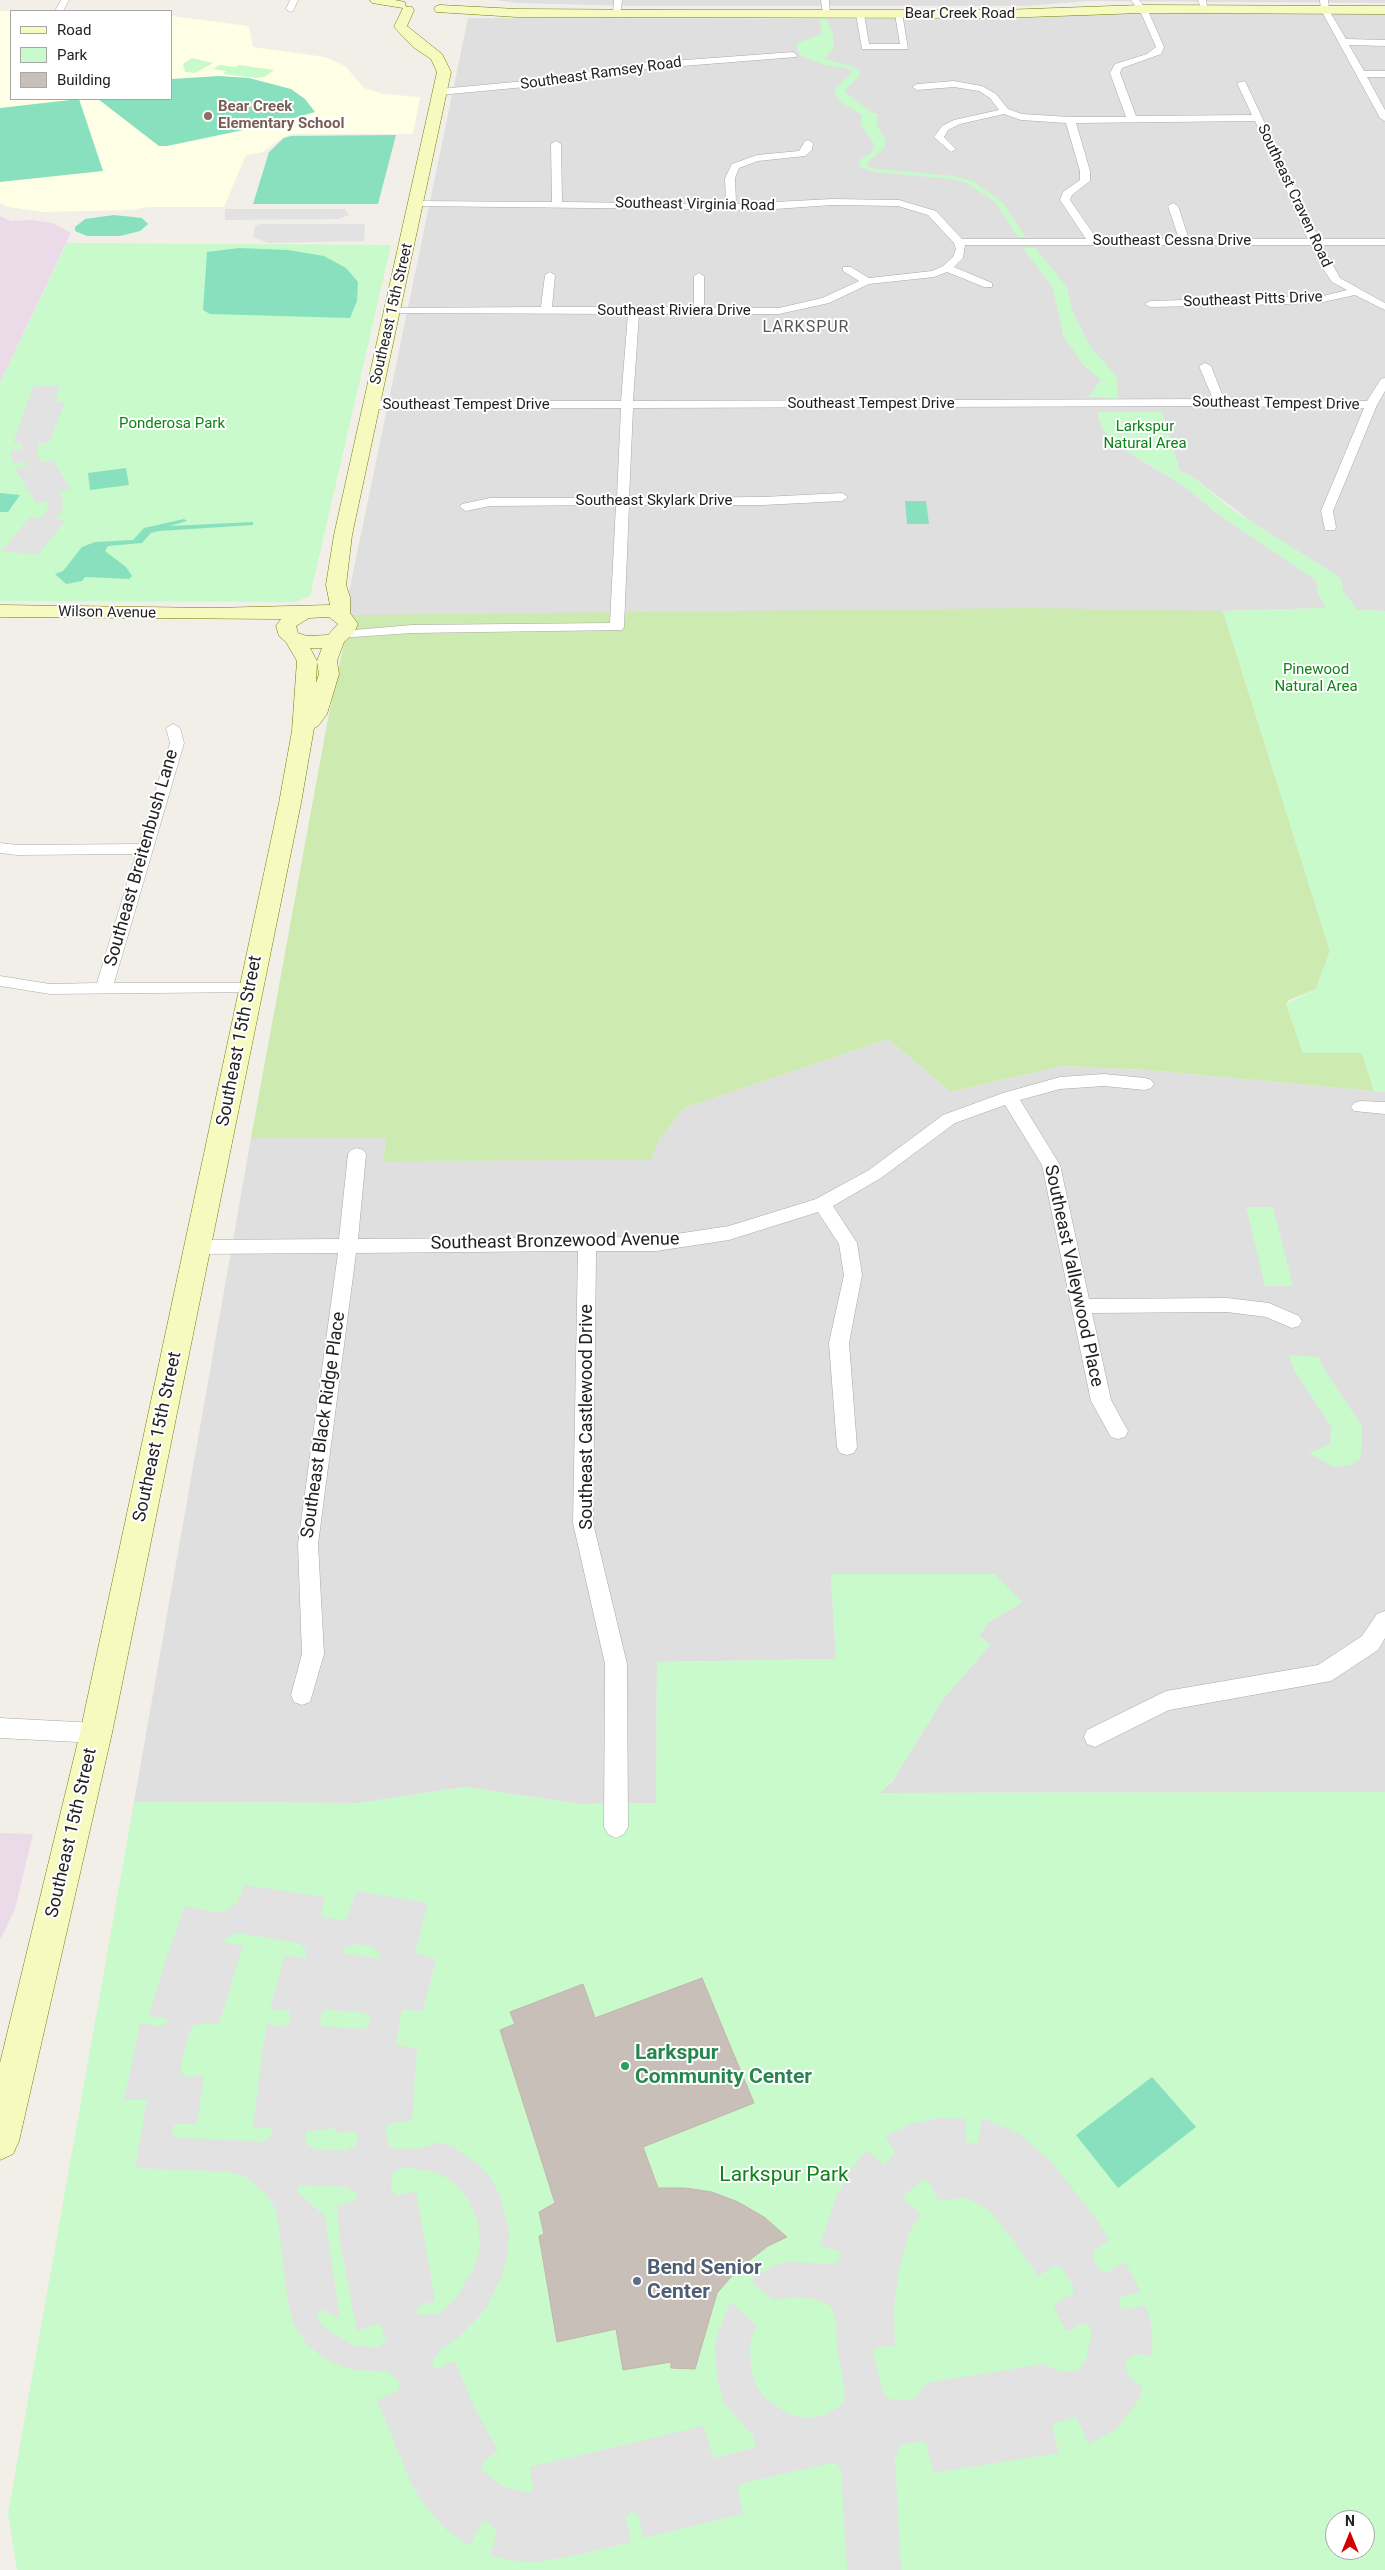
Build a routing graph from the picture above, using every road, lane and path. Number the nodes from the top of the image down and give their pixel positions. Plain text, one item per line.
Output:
1 (376, 0) edge
2 (618, 0) edge
3 (825, 0) edge
4 (1138, 4) edge
5 (1204, 4) edge
6 (1325, 5) edge
7 (424, 7) edge
8 (1385, 10) edge
9 (617, 14) junction
10 (828, 14) junction
11 (860, 14) junction
12 (899, 14) junction
13 (1343, 42) junction
14 (1385, 42) edge
15 (792, 56) dead end
16 (1360, 74) junction
17 (1385, 74) edge
18 (1242, 83) dead end
19 (917, 87) dead end
20 (440, 92) junction
21 (1004, 111) junction
22 (1258, 118) junction
23 (1385, 118) edge
24 (1132, 119) junction
25 (1070, 120) junction
26 (808, 143) dead end
27 (556, 144) dead end
28 (951, 149) dead end
29 (416, 203) junction
30 (557, 204) junction
31 (731, 206) junction
32 (1173, 206) dead end
33 (1093, 241) junction
34 (959, 242) junction
35 (1185, 242) junction
36 (1314, 242) junction
37 (1385, 242) edge
38 (947, 268) junction
39 (847, 269) dead end
40 (550, 275) dead end
41 (699, 276) dead end
42 (867, 281) junction
43 (988, 284) dead end
44 (1355, 292) junction
45 (1150, 304) dead end
46 (1385, 307) edge
47 (393, 310) junction
48 (546, 310) junction
49 (634, 310) junction
50 (698, 311) junction
51 (1206, 366) dead end
52 (1385, 381) edge
53 (1220, 402) junction
54 (627, 404) junction
55 (370, 405) junction
56 (1371, 405) junction
57 (842, 497) dead end
58 (624, 501) junction
59 (466, 507) dead end
60 (1330, 527) dead end
61 (336, 585) junction
62 (0, 611) edge
63 (308, 612) junction
64 (213, 614) junction
65 (341, 626) junction
66 (291, 635) junction
67 (173, 728) dead end
68 (303, 731) junction
69 (0, 848) edge
70 (146, 850) junction
71 (0, 981) edge
72 (104, 988) junction
73 (250, 988) junction
74 (1145, 1084) dead end
75 (1009, 1098) junction
76 (1360, 1107) dead end
77 (1385, 1108) edge
78 (357, 1154) dead end
79 (822, 1204) junction
80 (587, 1245) junction
81 (348, 1246) junction
82 (198, 1247) junction
83 (1081, 1306) junction
84 (1292, 1321) dead end
85 (1118, 1431) dead end
86 (847, 1447) dead end
87 (1385, 1620) edge
88 (302, 1695) dead end
89 (0, 1728) edge
90 (96, 1733) junction
91 (1095, 1737) dead end
92 (616, 1827) dead end
93 (0, 2141) edge

1 - 7 main road, Bear Creek Road
2 - 9 street
3 - 10 street
4 - 5 main road, Bear Creek Road
4 - 12 main road, Bear Creek Road
4 - 24 street
5 - 6 main road, Bear Creek Road
6 - 8 main road, Bear Creek Road
6 - 13 street
7 - 9 main road, Bear Creek Road
7 - 20 main road, Southeast 15th Street
9 - 10 main road, Bear Creek Road
10 - 11 main road, Bear Creek Road
11 - 12 main road, Bear Creek Road
11 - 12 street
13 - 14 street
13 - 16 street
15 - 20 street, Southeast Ramsey Road
16 - 17 street
16 - 23 street
18 - 22 street
19 - 21 street
20 - 29 main road, Southeast 15th Street
21 - 25 street, Southeast Craven Road
21 - 28 street
22 - 24 street, Southeast Craven Road
22 - 36 street, Southeast Craven Road
24 - 25 street, Southeast Craven Road
25 - 33 street
26 - 31 street
27 - 30 street
29 - 30 street, Southeast Virginia Road
29 - 47 main road, Southeast 15th Street
30 - 31 street, Southeast Virginia Road
31 - 34 street, Southeast Virginia Road
32 - 35 street
33 - 34 street, Southeast Cessna Drive
33 - 35 street, Southeast Cessna Drive
34 - 38 street
35 - 36 street, Southeast Cessna Drive
36 - 37 street, Southeast Cessna Drive
36 - 44 street, Southeast Craven Road
38 - 42 street, Southeast Riviera Drive
38 - 43 street
39 - 42 street
40 - 48 street
41 - 50 street
42 - 50 street, Southeast Riviera Drive
44 - 45 street, Southeast Pitts Drive
44 - 46 street, Southeast Craven Road
47 - 48 street, Southeast Riviera Drive
47 - 55 main road, Southeast 15th Street
48 - 49 street, Southeast Riviera Drive
49 - 50 street, Southeast Riviera Drive
49 - 54 street
51 - 53 street
52 - 56 street
53 - 54 street, Southeast Tempest Drive
53 - 56 street, Southeast Tempest Drive
54 - 55 street, Southeast Tempest Drive
54 - 58 street
55 - 61 main road, Southeast 15th Street
56 - 60 street
57 - 58 street, Southeast Skylark Drive
58 - 59 street, Southeast Skylark Drive
58 - 65 street
61 - 63 main road
61 - 65 main road, Southeast 15th Street
62 - 64 main road, Wilson Avenue
63 - 64 main road, Wilson Avenue
63 - 65 main road, Wilson Avenue
63 - 66 main road
64 - 66 main road, Wilson Avenue
65 - 66 main road, Wilson Avenue
65 - 68 main road, Southeast 15th Street
66 - 68 main road, Southeast 15th Street
67 - 70 street, Southeast Breitenbush Lane
68 - 73 main road, Southeast 15th Street
69 - 70 street
70 - 72 street, Southeast Breitenbush Lane
71 - 72 street
72 - 73 street
73 - 82 main road, Southeast 15th Street
74 - 75 street, Southeast Bronzewood Avenue
75 - 79 street, Southeast Bronzewood Avenue
75 - 83 street, Southeast Valleywood Place
76 - 77 street
78 - 81 street, Southeast Black Ridge Place
79 - 80 street, Southeast Bronzewood Avenue
79 - 86 street
80 - 81 street, Southeast Bronzewood Avenue
80 - 92 street, Southeast Castlewood Drive
81 - 82 street, Southeast Bronzewood Avenue
81 - 88 street, Southeast Black Ridge Place
82 - 90 main road, Southeast 15th Street
83 - 84 street
83 - 85 street, Southeast Valleywood Place
87 - 91 street
89 - 90 street
90 - 93 main road, Southeast 15th Street

